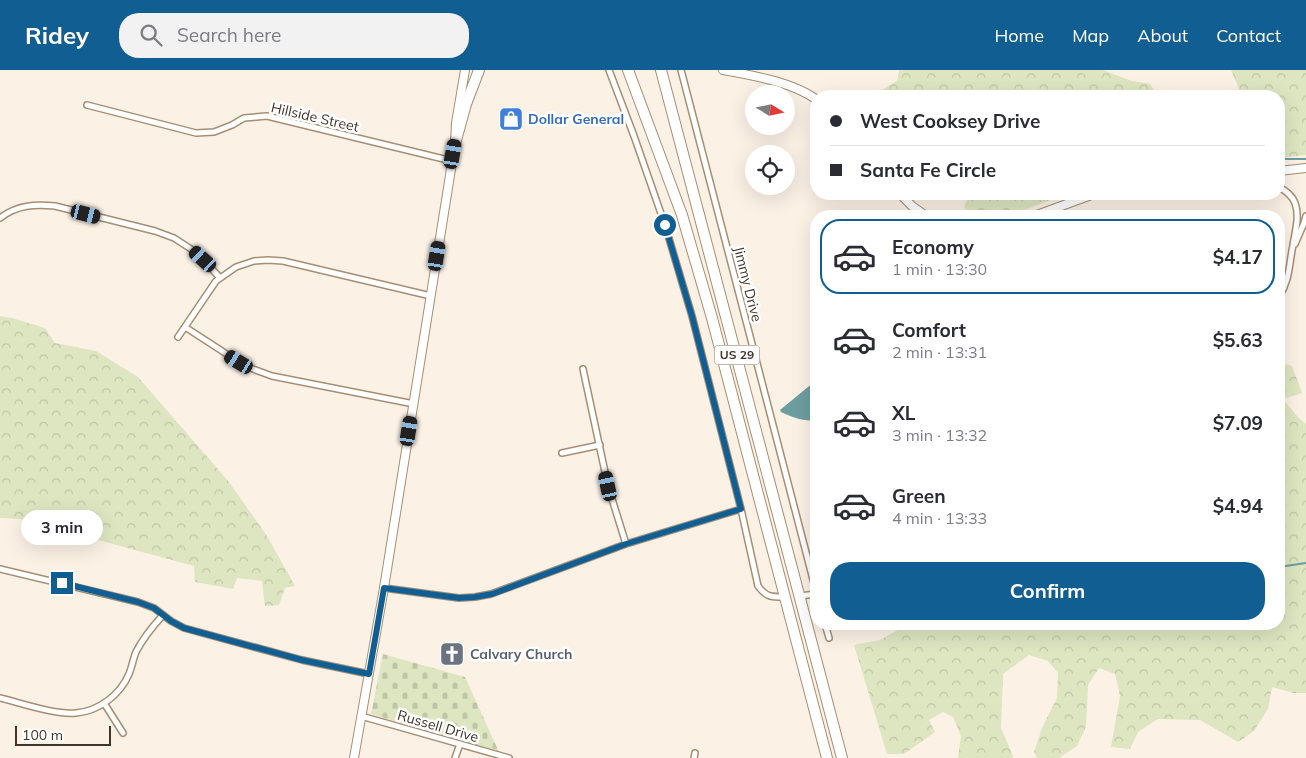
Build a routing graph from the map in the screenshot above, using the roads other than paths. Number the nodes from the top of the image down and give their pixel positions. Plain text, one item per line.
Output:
1 (465, 70) edge
2 (479, 70) edge
3 (609, 70) edge
4 (628, 70) edge
5 (661, 70) edge
6 (681, 70) edge
7 (724, 70) edge
8 (810, 95) edge
9 (86, 106) dead end
10 (455, 144) junction
11 (452, 161) junction
12 (1306, 168) edge
13 (1285, 170) edge
14 (1285, 191) edge
15 (906, 200) edge
16 (1078, 200) edge
17 (918, 210) edge
18 (1050, 210) edge
19 (1306, 216) edge
20 (0, 218) edge
21 (1292, 252) junction
22 (220, 278) junction
23 (1285, 284) edge
24 (431, 296) junction
25 (185, 327) junction
26 (178, 337) dead end
27 (583, 369) dead end
28 (414, 404) junction
29 (600, 445) junction
30 (562, 453) dead end
31 (741, 509) junction
32 (626, 544) junction
33 (0, 569) edge
34 (810, 570) edge
35 (384, 588) junction
36 (810, 594) edge
37 (800, 596) junction
38 (784, 597) junction
39 (163, 615) junction
40 (827, 630) edge
41 (829, 638) dead end
42 (369, 674) junction
43 (0, 698) edge
44 (104, 703) junction
45 (361, 716) junction
46 (123, 733) dead end
47 (460, 744) junction
48 (354, 758) edge
49 (456, 758) edge
50 (509, 758) edge
51 (827, 758) edge
52 (842, 758) edge

1 - 10 main road
2 - 10 highway
3 - 31 street
4 - 38 highway, US 29
5 - 37 highway, US 29
6 - 34 street, Jimmy Drive
7 - 8 main road
9 - 11 street, Hillside Street
10 - 11 main road
11 - 24 main road
12 - 13 main road
14 - 21 street
15 - 17 main road
16 - 18 main road
19 - 21 street
20 - 22 street
21 - 23 street
22 - 24 street
22 - 25 street
24 - 28 main road
25 - 26 street
25 - 28 street
27 - 29 street
28 - 35 main road
29 - 30 street
29 - 32 street
31 - 32 street
31 - 38 street
32 - 35 street
33 - 39 street
35 - 42 main road
36 - 37 street
37 - 52 highway, US 29
38 - 51 highway, US 29
39 - 42 street
39 - 44 street
40 - 41 street
42 - 45 main road
43 - 44 street
44 - 46 street
45 - 47 street, Russell Drive
45 - 48 main road
47 - 49 street
47 - 50 street, Russell Drive

